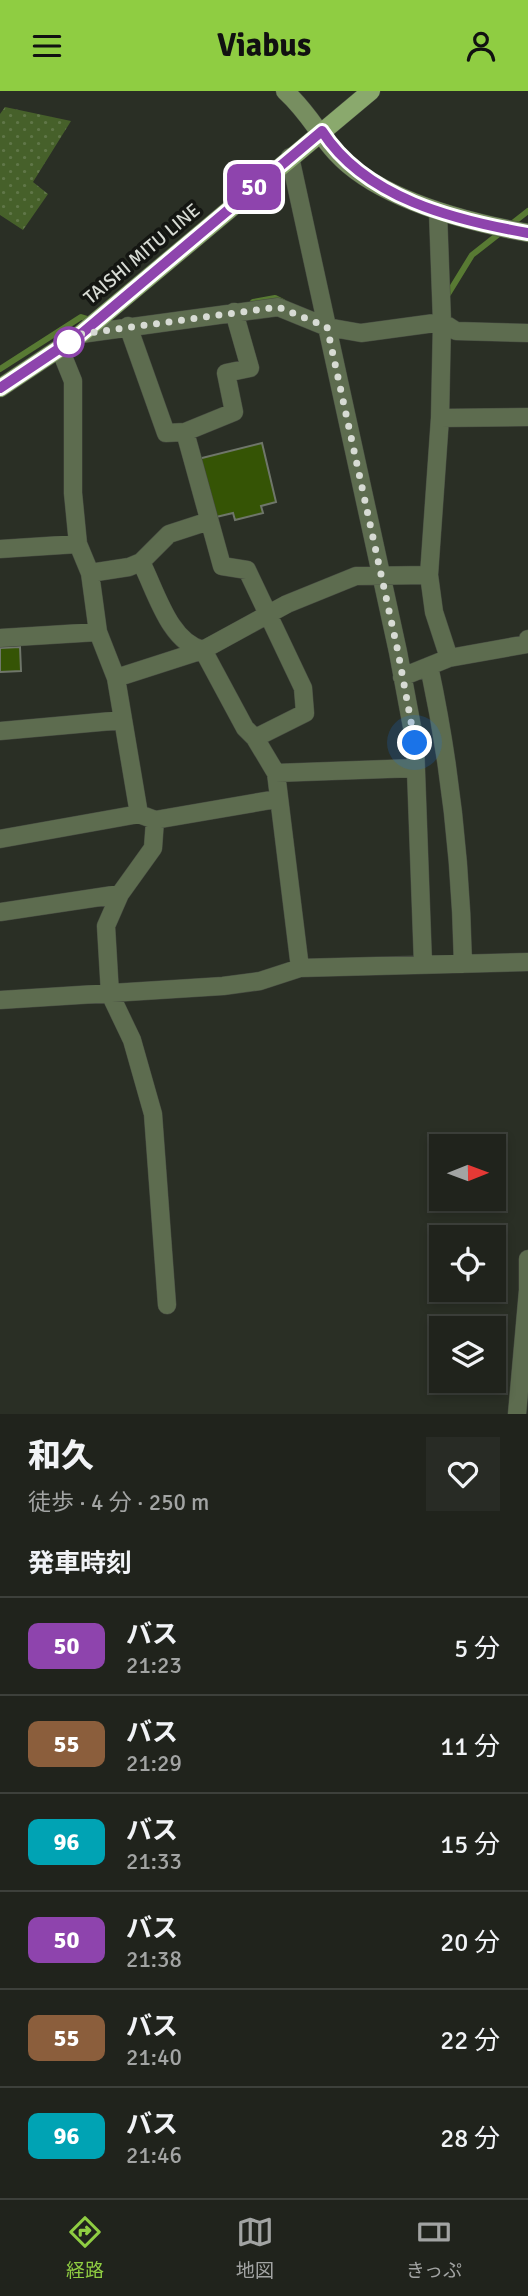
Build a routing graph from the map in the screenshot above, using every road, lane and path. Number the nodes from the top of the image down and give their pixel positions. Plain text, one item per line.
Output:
1 (285, 91) edge
2 (371, 91) edge
3 (322, 131) junction
4 (290, 157) junction
5 (438, 212) junction
6 (528, 233) edge
7 (234, 312) junction
8 (442, 318) junction
9 (128, 326) junction
10 (327, 327) junction
11 (81, 334) junction
12 (528, 334) edge
13 (60, 349) junction
14 (0, 388) edge
15 (528, 417) edge
16 (440, 418) junction
17 (185, 432) junction
18 (209, 521) junction
19 (78, 544) junction
20 (0, 549) edge
21 (141, 562) junction
22 (90, 573) junction
23 (429, 575) junction
24 (381, 576) junction
25 (270, 614) junction
26 (98, 632) junction
27 (0, 638) edge
28 (528, 645) edge
29 (204, 650) junction
30 (449, 658) junction
31 (429, 666) junction
32 (402, 677) junction
33 (116, 678) junction
34 (123, 720) junction
35 (0, 731) edge
36 (255, 738) junction
37 (415, 768) junction
38 (276, 773) junction
39 (277, 799) junction
40 (147, 817) junction
41 (0, 839) edge
42 (120, 894) junction
43 (0, 912) edge
44 (528, 962) edge
45 (423, 964) junction
46 (463, 964) junction
47 (300, 968) junction
48 (110, 994) junction
49 (0, 1000) edge
50 (528, 1259) edge
51 (528, 1289) edge
52 (167, 1304) dead end
53 (517, 1414) edge

1 - 3 main road
2 - 3 main road, TAISHI MITU LINE
3 - 4 main road, TAISHI MITU LINE
3 - 5 main road
4 - 10 street
4 - 11 main road, TAISHI MITU LINE
5 - 6 main road
5 - 8 street
7 - 9 street
7 - 10 street
7 - 17 street
8 - 10 street
8 - 12 street
8 - 16 street
9 - 11 street
9 - 17 street
10 - 24 street
11 - 13 main road, TAISHI MITU LINE
13 - 14 main road, TAISHI MITU LINE
13 - 19 street
15 - 16 street
16 - 23 street
17 - 18 street
18 - 21 street
18 - 25 street
19 - 20 street
19 - 22 street
21 - 22 street
21 - 29 street
22 - 26 street
23 - 24 street
23 - 30 street
24 - 25 street
24 - 32 street
25 - 29 street
25 - 36 street
26 - 27 street
26 - 33 street
28 - 30 street
29 - 33 street
29 - 36 street
30 - 31 street
31 - 32 street
31 - 46 street
32 - 37 street
33 - 34 street
34 - 35 street
34 - 40 street
36 - 38 street
37 - 38 street
37 - 45 street
38 - 39 street
39 - 40 street
39 - 47 street
40 - 41 street
40 - 42 street
42 - 43 street
42 - 48 street
44 - 46 street
45 - 46 street
45 - 47 street
47 - 48 street
48 - 49 street
48 - 52 street
50 - 51 street
51 - 53 street

